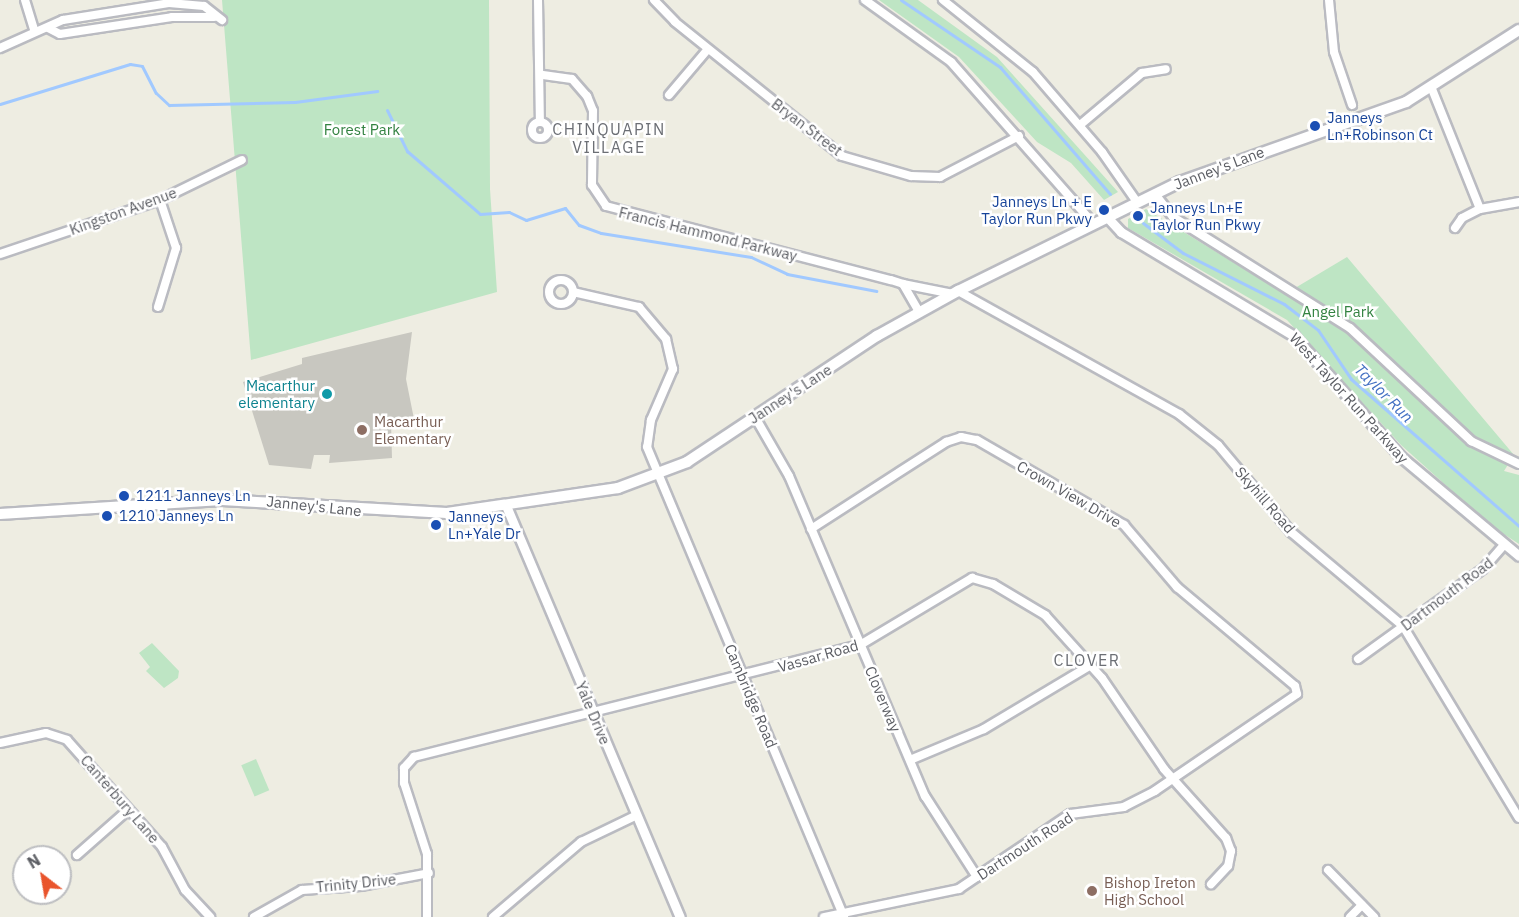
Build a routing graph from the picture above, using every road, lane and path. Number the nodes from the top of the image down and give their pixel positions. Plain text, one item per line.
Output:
1 (25, 0) edge
2 (538, 0) edge
3 (654, 0) edge
4 (865, 0) edge
5 (943, 0) edge
6 (1329, 0) edge
7 (213, 17) junction
8 (222, 20) dead end
9 (48, 28) junction
10 (34, 30) junction
11 (1519, 30) edge
12 (0, 48) edge
13 (708, 50) junction
14 (1166, 69) dead end
15 (543, 75) junction
16 (1432, 89) junction
17 (669, 95) dead end
18 (1352, 105) dead end
19 (540, 121) dead end
20 (1080, 125) junction
21 (1019, 136) junction
22 (242, 160) dead end
23 (1155, 194) junction
24 (160, 200) junction
25 (1137, 202) junction
26 (1519, 202) edge
27 (1480, 209) junction
28 (1107, 217) junction
29 (1094, 224) junction
30 (1455, 228) dead end
31 (0, 254) edge
32 (903, 284) junction
33 (573, 292) dead end
34 (955, 293) junction
35 (158, 307) dead end
36 (919, 312) junction
37 (754, 417) junction
38 (1519, 464) edge
39 (658, 474) junction
40 (507, 508) junction
41 (0, 514) edge
42 (811, 529) junction
43 (1503, 546) junction
44 (1519, 556) edge
45 (1404, 626) junction
46 (860, 645) junction
47 (1358, 659) dead end
48 (1091, 665) junction
49 (742, 674) junction
50 (1295, 687) joint
51 (592, 713) junction
52 (0, 743) edge
53 (910, 760) junction
54 (1173, 779) junction
55 (128, 810) junction
56 (637, 815) junction
57 (1519, 818) edge
58 (77, 855) dead end
59 (1328, 870) dead end
60 (429, 873) junction
61 (977, 877) junction
62 (1211, 884) dead end
63 (1362, 905) junction
64 (842, 914) edge
65 (210, 917) edge
66 (254, 917) edge
67 (427, 917) edge
68 (493, 917) edge
69 (680, 917) edge
70 (824, 917) edge
71 (1350, 917) edge
72 (1374, 917) edge

1 - 10 street
2 - 15 street
3 - 13 street, Bryan Street
4 - 21 street
5 - 20 street
6 - 18 street
7 - 8 street
7 - 9 street
7 - 9 street
9 - 10 street
10 - 12 street
11 - 16 main road, Janney's Lane
13 - 17 street
13 - 21 street, Bryan Street
14 - 20 street
15 - 19 street
15 - 32 street, Francis Hammond Parkway
16 - 23 main road, Janney's Lane
16 - 27 street
20 - 25 street
21 - 29 street
22 - 24 street, Kingston Avenue
23 - 25 main road, Janney's Lane
23 - 38 street
24 - 31 street, Kingston Avenue
24 - 35 street
25 - 28 main road, Janney's Lane
26 - 27 street
27 - 30 street
28 - 29 main road, Janney's Lane
28 - 43 street, West Taylor Run Parkway
29 - 34 main road, Janney's Lane
32 - 34 street, Francis Hammond Parkway
32 - 36 street
33 - 39 street, Cambridge Road
34 - 36 main road, Janney's Lane
34 - 45 street, Skyhill Road
36 - 37 main road, Janney's Lane
37 - 39 main road, Janney's Lane
37 - 42 street, Cloverway
39 - 40 main road, Janney's Lane
39 - 49 street, Cambridge Road
40 - 41 main road, Janney's Lane
40 - 51 street, Yale Drive
42 - 46 street, Cloverway
42 - 50 street, Crown View Drive
43 - 44 street, West Taylor Run Parkway
43 - 45 street, Dartmouth Road
45 - 47 street, Dartmouth Road
45 - 57 street, Skyhill Road
46 - 48 street, Vassar Road
46 - 49 street, Vassar Road
46 - 53 street, Cloverway
48 - 53 street
48 - 54 street, Vassar Road
49 - 51 street, Vassar Road
49 - 64 street, Cambridge Road
50 - 54 street, Dartmouth Road
51 - 56 street, Yale Drive
51 - 60 street, Vassar Road
52 - 55 street, Canterbury Lane
53 - 61 street, Cloverway
54 - 61 street, Dartmouth Road
54 - 62 street, Vassar Road
55 - 58 street
55 - 65 street, Canterbury Lane
56 - 68 street
56 - 69 street, Yale Drive
59 - 63 street
60 - 66 street, Trinity Drive
60 - 67 street
61 - 64 street, Dartmouth Road
63 - 71 street
63 - 72 street
64 - 70 street, Dartmouth Road

